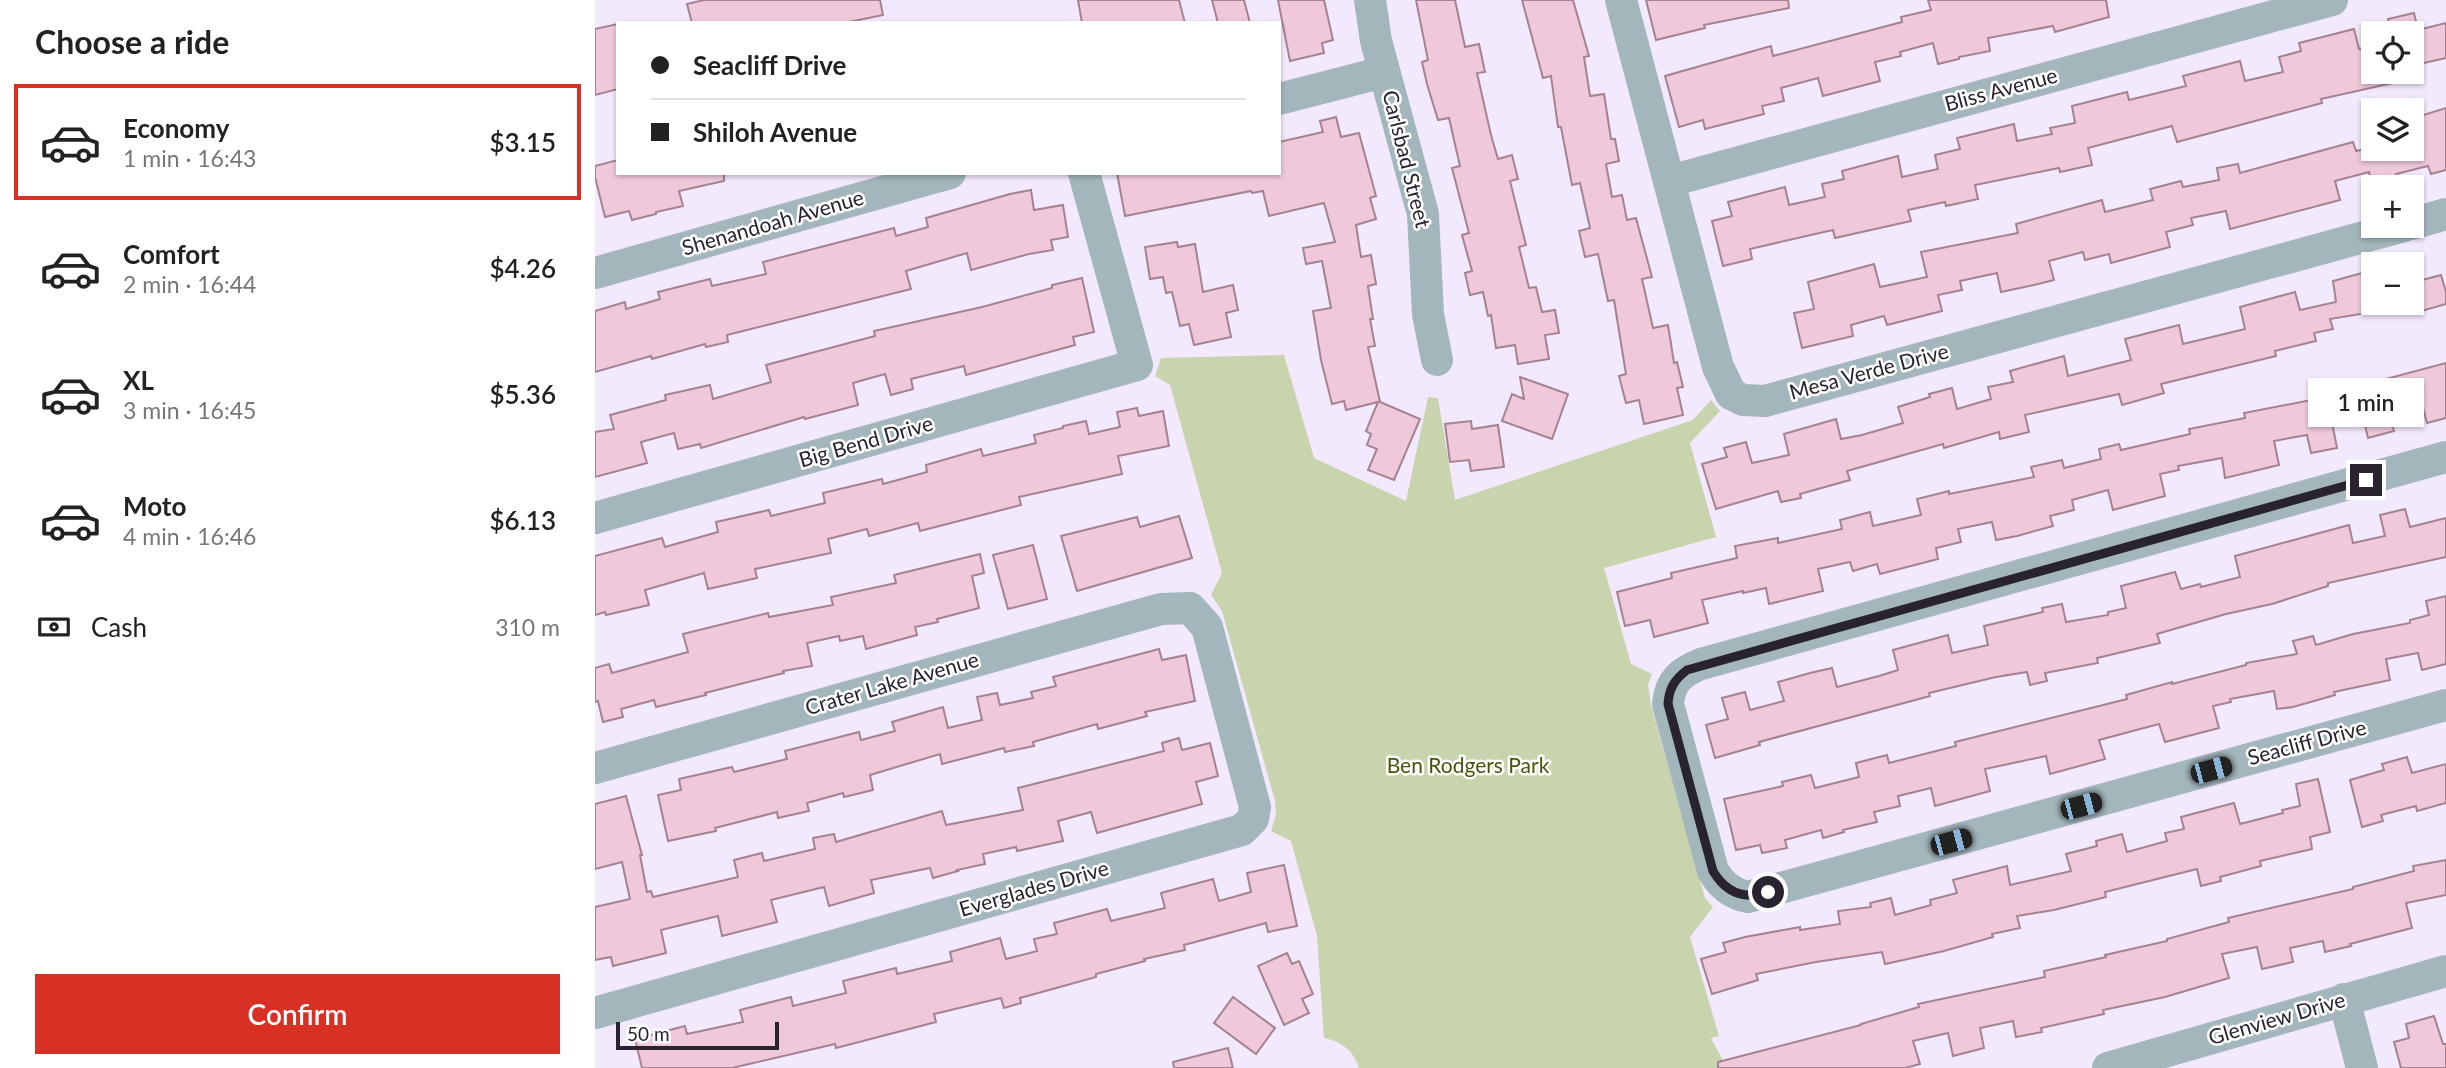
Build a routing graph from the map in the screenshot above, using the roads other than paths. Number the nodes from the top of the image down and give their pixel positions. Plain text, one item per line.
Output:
1 (1370, 0) edge
2 (1621, 0) edge
3 (2332, 0) edge
4 (1384, 72) junction
5 (1281, 98) edge
6 (943, 175) edge
7 (1085, 175) edge
8 (1670, 181) junction
9 (2446, 214) edge
10 (2424, 220) edge
11 (2361, 238) edge
12 (595, 273) edge
13 (1437, 360) dead end
14 (2446, 457) edge
15 (595, 518) edge
16 (1189, 608) joint
17 (2446, 705) edge
18 (595, 768) edge
19 (2446, 971) edge
20 (2344, 999) junction
21 (595, 1013) edge
22 (2108, 1068) edge
23 (2362, 1068) edge

1 - 4 street, Carlsbad Street
2 - 8 street, Mesa Verde Drive
3 - 8 street, Bliss Avenue
4 - 5 street
4 - 13 street, Carlsbad Street
6 - 12 street, Shenandoah Avenue
7 - 15 street, Big Bend Drive
8 - 11 street, Mesa Verde Drive
9 - 10 street
14 - 17 street, Seacliff Drive
16 - 18 street, Crater Lake Avenue
16 - 21 street, Everglades Drive
19 - 20 street, Glenview Drive
20 - 22 street, Glenview Drive
20 - 23 street

